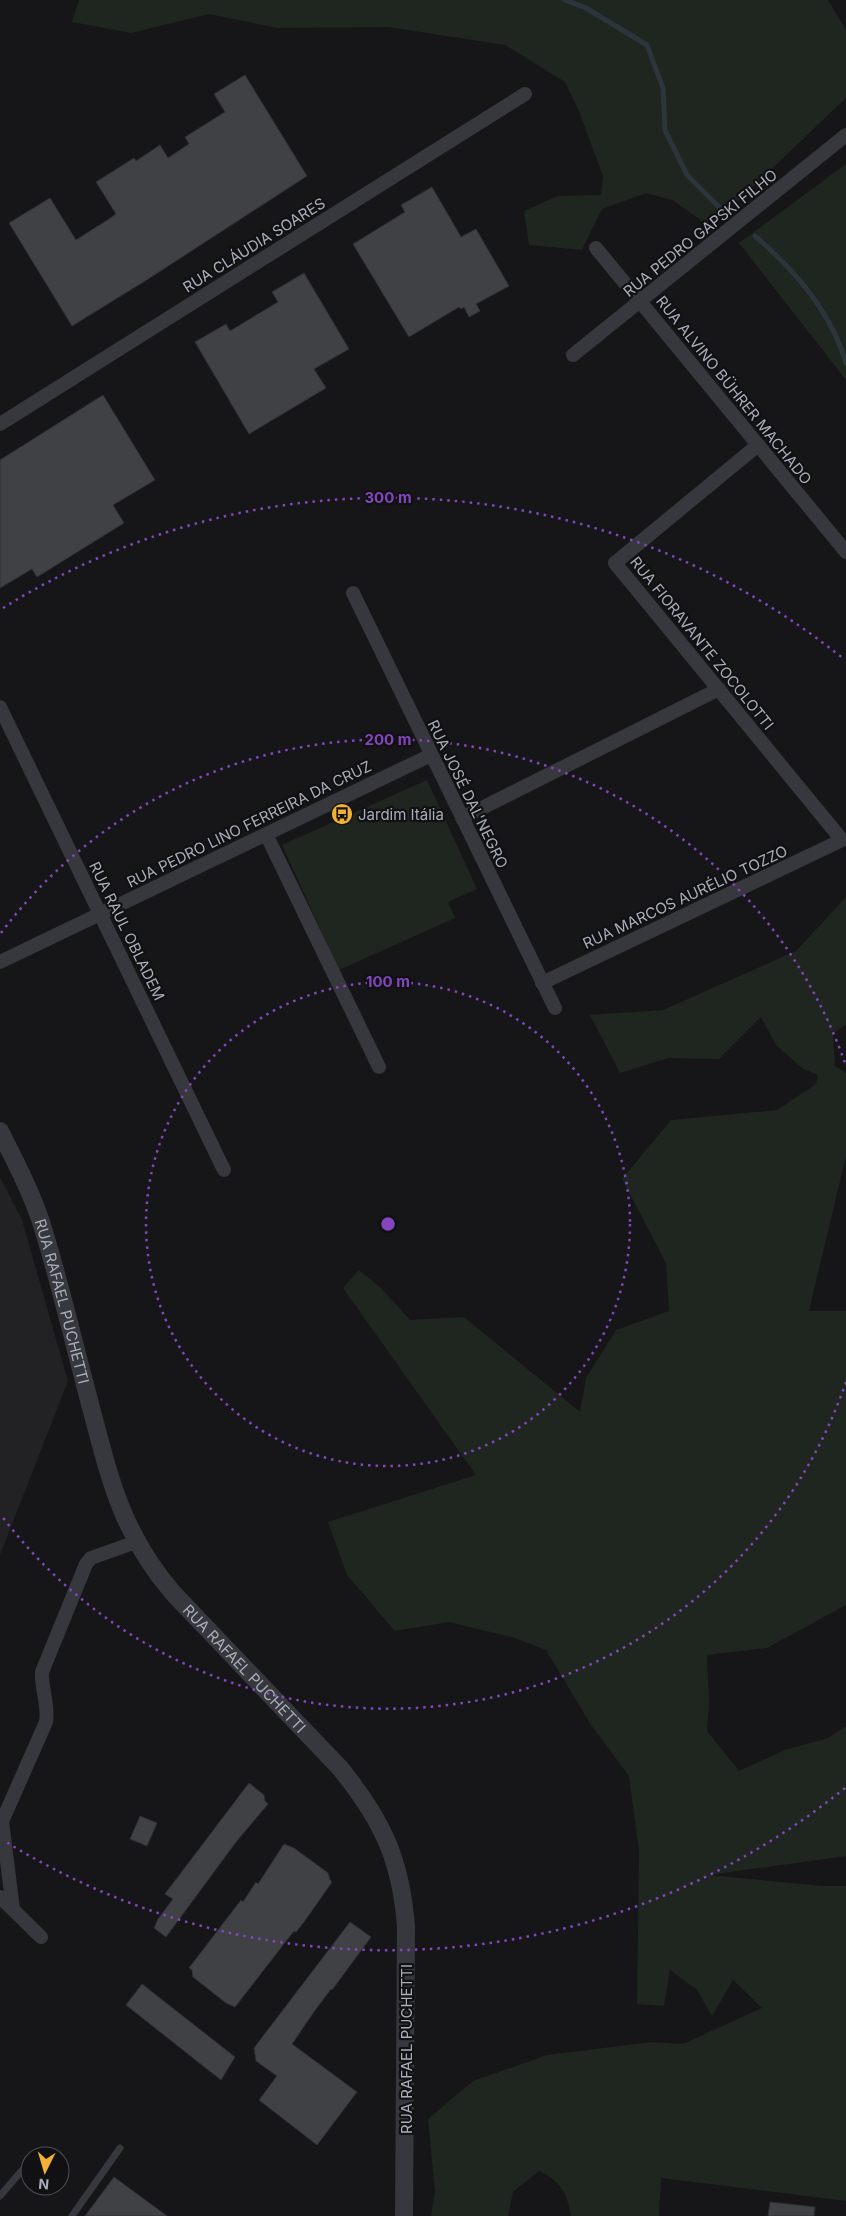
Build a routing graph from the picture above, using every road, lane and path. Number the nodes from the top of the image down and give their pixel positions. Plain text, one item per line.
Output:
1 (525, 94) dead end
2 (846, 135) edge
3 (596, 248) dead end
4 (640, 301) junction
5 (573, 355) dead end
6 (0, 424) edge
7 (758, 445) junction
8 (846, 552) edge
9 (353, 593) dead end
10 (719, 689) junction
11 (0, 707) edge
12 (431, 755) junction
13 (462, 818) junction
14 (266, 834) junction
15 (842, 840) joint
16 (100, 914) junction
17 (0, 962) edge
18 (542, 983) junction
19 (555, 1008) dead end
20 (379, 1067) dead end
21 (2, 1144) edge
22 (224, 1170) dead end
23 (136, 1542) junction
24 (1, 1824) edge
25 (0, 1896) edge
26 (12, 1909) junction
27 (41, 1937) dead end
28 (120, 2148) dead end
29 (20, 2173) edge
30 (0, 2196) edge
31 (72, 2216) edge
32 (404, 2216) edge

1 - 6 street, RUA CLÁUDIA SOARES
2 - 4 street, RUA PEDRO GAPSKI FILHO
3 - 4 street, RUA ALVINO BÜHRER MACHADO
4 - 5 street, RUA PEDRO GAPSKI FILHO
4 - 7 street, RUA ALVINO BÜHRER MACHADO
7 - 8 street, RUA ALVINO BÜHRER MACHADO
7 - 10 street, RUA FIORAVANTE ZOCOLOTTI
9 - 12 street, RUA JOSÉ DAL'NEGRO
10 - 13 street
10 - 15 street, RUA FIORAVANTE ZOCOLOTTI
11 - 16 street, RUA RAUL OBLADEM
12 - 13 street, RUA JOSÉ DAL'NEGRO
12 - 14 street, RUA PEDRO LINO FERREIRA DA CRUZ
13 - 18 street, RUA JOSÉ DAL'NEGRO
14 - 16 street, RUA PEDRO LINO FERREIRA DA CRUZ
14 - 20 street
15 - 18 street, RUA MARCOS AURÉLIO TOZZO
16 - 17 street, RUA PEDRO LINO FERREIRA DA CRUZ
16 - 22 street, RUA RAUL OBLADEM
18 - 19 street, RUA JOSÉ DAL'NEGRO
21 - 23 street, RUA RAFAEL PUCHETTI
23 - 24 street
23 - 32 street, RUA RAFAEL PUCHETTI
24 - 26 street
25 - 26 street
26 - 27 street
28 - 31 lane
29 - 30 lane

